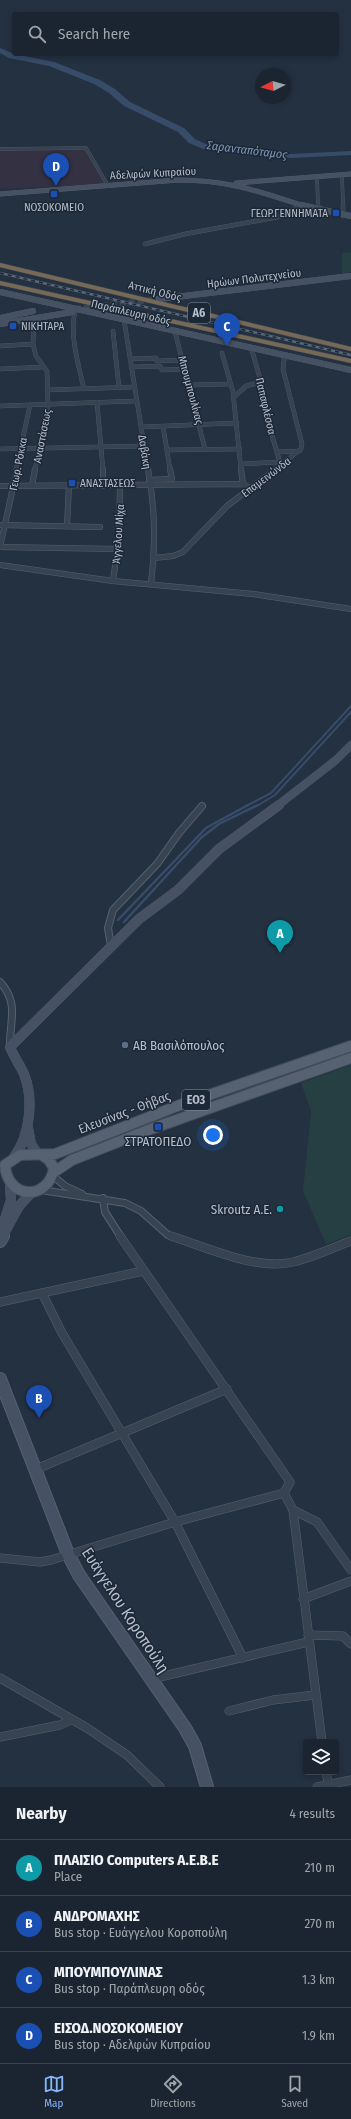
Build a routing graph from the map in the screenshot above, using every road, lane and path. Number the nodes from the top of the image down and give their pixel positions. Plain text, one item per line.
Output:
1 (0, 148) edge
2 (342, 174) junction
3 (351, 174) edge
4 (317, 176) junction
5 (233, 184) junction
6 (108, 186) junction
7 (0, 194) edge
8 (300, 206) junction
9 (318, 211) junction
10 (343, 216) junction
11 (351, 216) edge
12 (145, 244) dead end
13 (0, 265) edge
14 (351, 276) edge
15 (0, 284) edge
16 (0, 292) edge
17 (159, 299) tunnel mouth
18 (46, 308) junction
19 (70, 310) junction
20 (88, 312) junction
21 (34, 317) junction
22 (0, 318) edge
23 (124, 320) junction
24 (0, 323) edge
25 (113, 331) dead end
26 (175, 332) junction
27 (33, 344) junction
28 (0, 346) edge
29 (251, 347) junction
30 (351, 349) edge
31 (222, 353) dead end
32 (287, 355) junction
33 (130, 359) junction
34 (184, 360) junction
35 (351, 361) edge
36 (44, 367) junction
37 (131, 367) junction
38 (0, 369) edge
39 (186, 369) junction
40 (351, 370) edge
41 (261, 382) junction
42 (230, 384) junction
43 (190, 385) junction
44 (134, 387) junction
45 (119, 388) junction
46 (84, 389) junction
47 (47, 390) junction
48 (233, 398) junction
49 (136, 401) junction
50 (97, 402) junction
51 (48, 404) junction
52 (30, 405) junction
53 (0, 406) edge
54 (237, 423) junction
55 (200, 424) junction
56 (163, 426) junction
57 (141, 427) junction
58 (144, 446) junction
59 (102, 447) junction
60 (0, 449) edge
61 (20, 449) junction
62 (40, 449) junction
63 (205, 449) junction
64 (240, 449) junction
65 (167, 450) junction
66 (300, 451) junction
67 (278, 452) junction
68 (242, 464) junction
69 (281, 464) junction
70 (149, 480) junction
71 (243, 484) junction
72 (0, 486) edge
73 (14, 486) junction
74 (32, 486) junction
75 (69, 486) junction
76 (103, 486) junction
77 (120, 486) junction
78 (150, 486) junction
79 (250, 488) junction
80 (3, 525) edge
81 (67, 526) junction
82 (100, 527) dead end
83 (0, 547) edge
84 (118, 549) junction
85 (154, 558) junction
86 (0, 565) edge
87 (113, 581) junction
88 (151, 584) junction
89 (351, 610) edge
90 (351, 745) edge
91 (202, 806) dead end
92 (111, 946) junction
93 (0, 982) edge
94 (351, 1046) edge
95 (10, 1047) junction
96 (351, 1058) edge
97 (26, 1123) junction
98 (40, 1155) junction
99 (6, 1163) edge
100 (54, 1174) junction
101 (6, 1185) edge
102 (35, 1191) junction
103 (89, 1196) junction
104 (103, 1198) junction
105 (0, 1240) edge
106 (351, 1241) edge
107 (143, 1271) junction
108 (42, 1293) junction
109 (0, 1302) edge
110 (0, 1379) edge
111 (227, 1389) junction
112 (5, 1406) edge
113 (122, 1434) junction
114 (34, 1470) junction
115 (284, 1493) junction
116 (293, 1510) junction
117 (175, 1522) junction
118 (68, 1554) junction
119 (0, 1558) edge
120 (351, 1570) edge
121 (351, 1581) edge
122 (303, 1599) junction
123 (308, 1639) junction
124 (351, 1644) edge
125 (243, 1658) junction
126 (0, 1678) edge
127 (150, 1679) junction
128 (315, 1695) junction
129 (229, 1711) dead end
130 (71, 1720) junction
131 (0, 1737) edge
132 (322, 1739) edge
133 (326, 1775) edge
134 (351, 1780) edge
135 (328, 1786) edge
136 (160, 1787) edge
137 (207, 1787) edge
138 (317, 1787) edge

1 - 6 street
2 - 3 street
2 - 4 street
2 - 10 street
4 - 5 street
4 - 9 street
5 - 6 street, Αδελφών Κυπραίου
5 - 8 street, Αδελφών Κυπραίου
6 - 7 street, Αδελφών Κυπραίου
8 - 9 street, Αδελφών Κυπραίου
8 - 12 street
9 - 10 street, Αδελφών Κυπραίου
10 - 11 street, Αδελφών Κυπραίου
13 - 30 highway, Αττική Οδός / Α6
14 - 17 street, Ηρώων Πολυτεχνείου
15 - 35 highway, Αττική Οδός / Α6
16 - 18 street
18 - 19 street
18 - 22 street
19 - 20 street
19 - 20 street, Παράπλευρη οδός
19 - 21 street
19 - 24 street
19 - 46 street
20 - 23 street, Παράπλευρη οδός
21 - 24 street
21 - 27 street, Αναστάσεως
23 - 26 street, Παράπλευρη οδός
23 - 33 street, Δαβάκη
25 - 45 street
26 - 29 street, Παράπλευρη οδός
26 - 34 street, Μπουμπουλίνας
27 - 28 street
27 - 36 street, Αναστάσεως
29 - 32 street, Παράπλευρη οδός
29 - 41 street, Παπαφλέσσα
31 - 42 street
32 - 40 street, Παράπλευρη οδός
32 - 66 street, Επαμεινώνδα
33 - 34 street
33 - 37 street, Δαβάκη
34 - 39 street, Μπουμπουλίνας
36 - 38 street
36 - 47 street, Αναστάσεως
37 - 39 street
37 - 44 street, Δαβάκη
39 - 43 street, Μπουμπουλίνας
41 - 48 street
41 - 67 street, Παπαφλέσσα
42 - 43 street
42 - 48 street
43 - 55 street, Μπουμπουλίνας
44 - 45 street
44 - 49 street, Δαβάκη
45 - 46 street
46 - 47 street
47 - 51 street, Αναστάσεως
48 - 54 street
49 - 50 street
49 - 57 street, Δαβάκη
50 - 51 street
50 - 59 street
51 - 52 street
51 - 62 street, Αναστάσεως
52 - 53 street
52 - 61 street, Γεωρ. Ρόκκα
54 - 55 street
54 - 64 street
55 - 56 street
55 - 63 street, Μπουμπουλίνας
56 - 57 street
56 - 65 street
57 - 58 street, Δαβάκη
58 - 59 street
58 - 70 street, Δαβάκη
59 - 62 street
59 - 76 street
60 - 61 street
61 - 62 street
61 - 73 street, Γεωρ. Ρόκκα
62 - 74 street, Αναστάσεως
63 - 64 street
63 - 65 street
64 - 68 street
65 - 70 street
66 - 67 street
66 - 69 street, Επαμεινώνδα
67 - 69 street, Παπαφλέσσα
68 - 69 street
68 - 71 street
69 - 79 street, Επαμεινώνδα
70 - 78 street, Δαβάκη
71 - 78 street
71 - 79 street
72 - 73 street
73 - 74 street
73 - 80 street, Γεωρ. Ρόκκα
74 - 75 street
75 - 76 street
75 - 81 street
76 - 77 street
77 - 78 street
77 - 84 street, Άγγελου Μίχα
78 - 85 street, Δαβάκη
79 - 85 street, Επαμεινώνδα
80 - 81 street
80 - 83 street, Γεωρ. Ρόκκα
81 - 82 street
83 - 84 street
84 - 87 street, Άγγελου Μίχα
85 - 88 street, Δαβάκη
86 - 87 street
87 - 88 street
88 - 89 street
90 - 92 street
91 - 92 street
92 - 95 street
93 - 95 street
94 - 98 main road, Ελευσίνας - Θήβας / ΕΟ3
95 - 97 street
96 - 100 main road, Ελευσίνας - Θήβας / ΕΟ3
97 - 98 street
97 - 99 street
98 - 99 main road, Ελευσίνας - Θήβας / ΕΟ3
98 - 100 main road
99 - 101 main road
100 - 102 main road, Ελευσίνας - Θήβας / ΕΟ3
100 - 103 street
101 - 102 main road
101 - 105 street
102 - 103 street
102 - 105 street
103 - 104 street
104 - 106 street
104 - 107 street
107 - 108 street
107 - 111 street
108 - 109 street
108 - 113 street
110 - 112 street, Ευάγγελου Κοροπούλη
111 - 113 street
111 - 115 street
112 - 114 street, Ευάγγελου Κοροπούλη
113 - 114 street
113 - 117 street
114 - 118 street, Ευάγγελου Κοροπούλη
115 - 116 street
115 - 117 street
116 - 120 street
116 - 122 street
117 - 118 street
117 - 125 street
118 - 119 street
118 - 127 street, Ευάγγελου Κοροπούλη
121 - 122 street
122 - 123 street
123 - 124 street
123 - 125 street
123 - 128 street
125 - 127 street
126 - 130 street
127 - 137 street, Ευάγγελου Κοροπούλη
128 - 129 street
128 - 132 street
130 - 131 street
130 - 136 street
133 - 135 street
134 - 135 street
135 - 138 street

